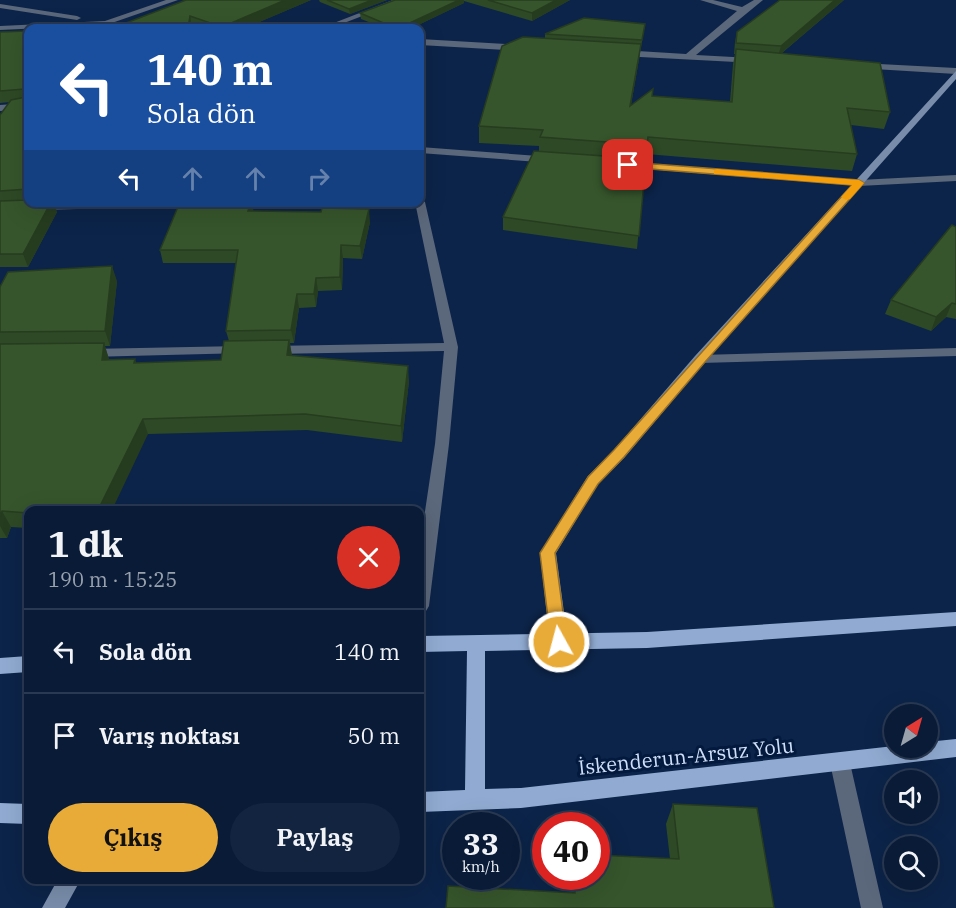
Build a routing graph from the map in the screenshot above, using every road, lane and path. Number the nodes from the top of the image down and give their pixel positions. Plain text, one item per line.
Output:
1 (174, 0) edge
2 (400, 0) edge
3 (704, 0) edge
4 (759, 0) edge
5 (0, 6) edge
6 (743, 10) junction
7 (106, 23) junction
8 (85, 24) edge
9 (111, 24) edge
10 (336, 24) edge
11 (24, 27) edge
12 (0, 28) edge
13 (424, 42) edge
14 (536, 48) edge
15 (606, 52) edge
16 (688, 57) junction
17 (758, 61) edge
18 (851, 66) edge
19 (956, 73) edge
20 (24, 106) edge
21 (0, 108) edge
22 (424, 150) edge
23 (562, 160) edge
24 (610, 164) edge
25 (956, 178) edge
26 (859, 183) junction
27 (39, 207) edge
28 (421, 207) edge
29 (0, 208) edge
30 (451, 347) junction
31 (956, 352) edge
32 (71, 353) edge
33 (700, 359) junction
34 (424, 577) edge
35 (956, 619) edge
36 (559, 642) junction
37 (424, 644) edge
38 (476, 644) junction
39 (24, 664) edge
40 (0, 666) edge
41 (956, 748) edge
42 (840, 763) junction
43 (475, 800) junction
44 (424, 802) edge
45 (0, 813) edge
46 (24, 814) edge
47 (67, 884) edge
48 (53, 908) edge
49 (872, 908) edge

1 - 7 street
2 - 10 street
3 - 6 street
4 - 6 street
5 - 7 street
6 - 16 street
7 - 8 street
7 - 9 street
11 - 12 street
13 - 14 street
15 - 16 street
16 - 17 street
18 - 19 street
19 - 26 street
20 - 21 street
22 - 23 street
24 - 26 street
25 - 26 street
26 - 33 street
27 - 29 street
28 - 30 street
30 - 32 street
30 - 34 street
31 - 33 street
33 - 36 street
35 - 36 main road
36 - 38 main road
37 - 38 main road
38 - 43 main road
39 - 40 main road
41 - 42 main road, İskenderun-Arsuz Yolu
42 - 43 main road, İskenderun-Arsuz Yolu
42 - 49 street
43 - 44 main road, İskenderun-Arsuz Yolu
45 - 46 main road
47 - 48 street

